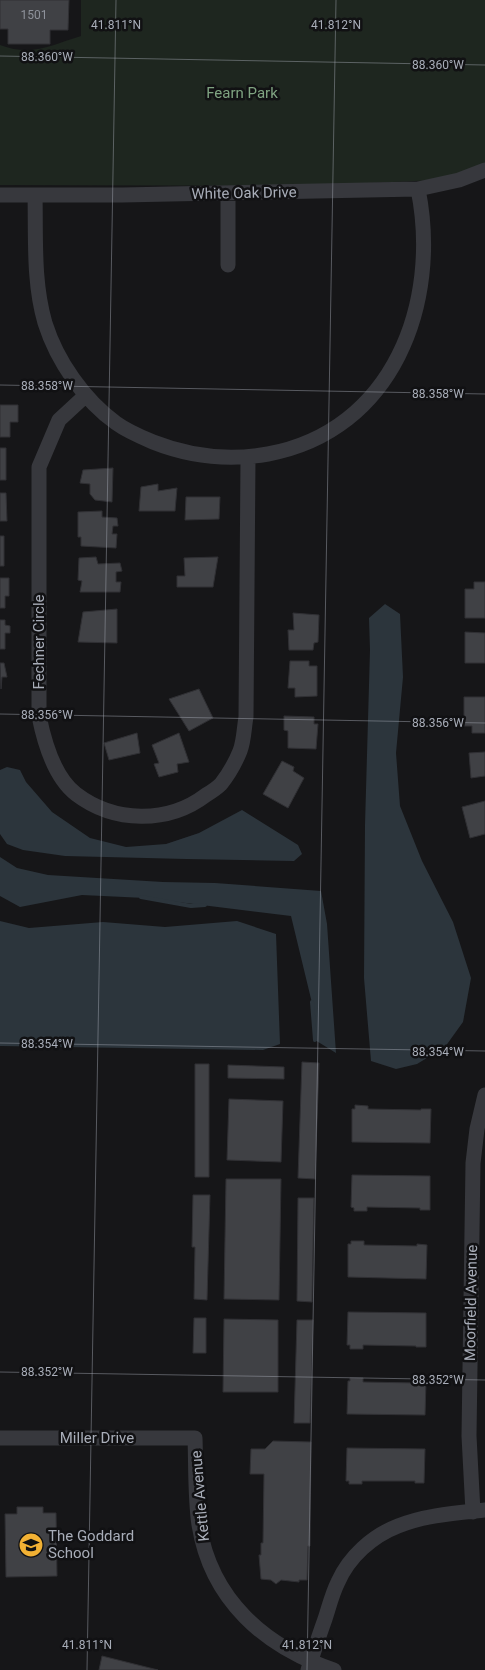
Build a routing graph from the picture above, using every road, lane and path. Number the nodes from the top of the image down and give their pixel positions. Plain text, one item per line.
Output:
1 (485, 170) edge
2 (418, 189) junction
3 (228, 193) junction
4 (0, 195) edge
5 (35, 195) junction
6 (228, 265) dead end
7 (85, 396) junction
8 (248, 458) junction
9 (485, 1095) edge
10 (0, 1438) edge
11 (195, 1438) joint
12 (479, 1511) edge
13 (309, 1666) edge
14 (334, 1670) edge

1 - 2 street, White Oak Drive
2 - 3 street, White Oak Drive
2 - 8 street
3 - 5 street, White Oak Drive
3 - 6 street
4 - 5 street, White Oak Drive
5 - 7 street
7 - 8 street
7 - 8 street, Fechner Circle
9 - 12 street, Moorfield Avenue
10 - 11 street, Miller Drive
11 - 13 street, Kettle Avenue
12 - 13 street
13 - 14 street, Kettle Avenue

